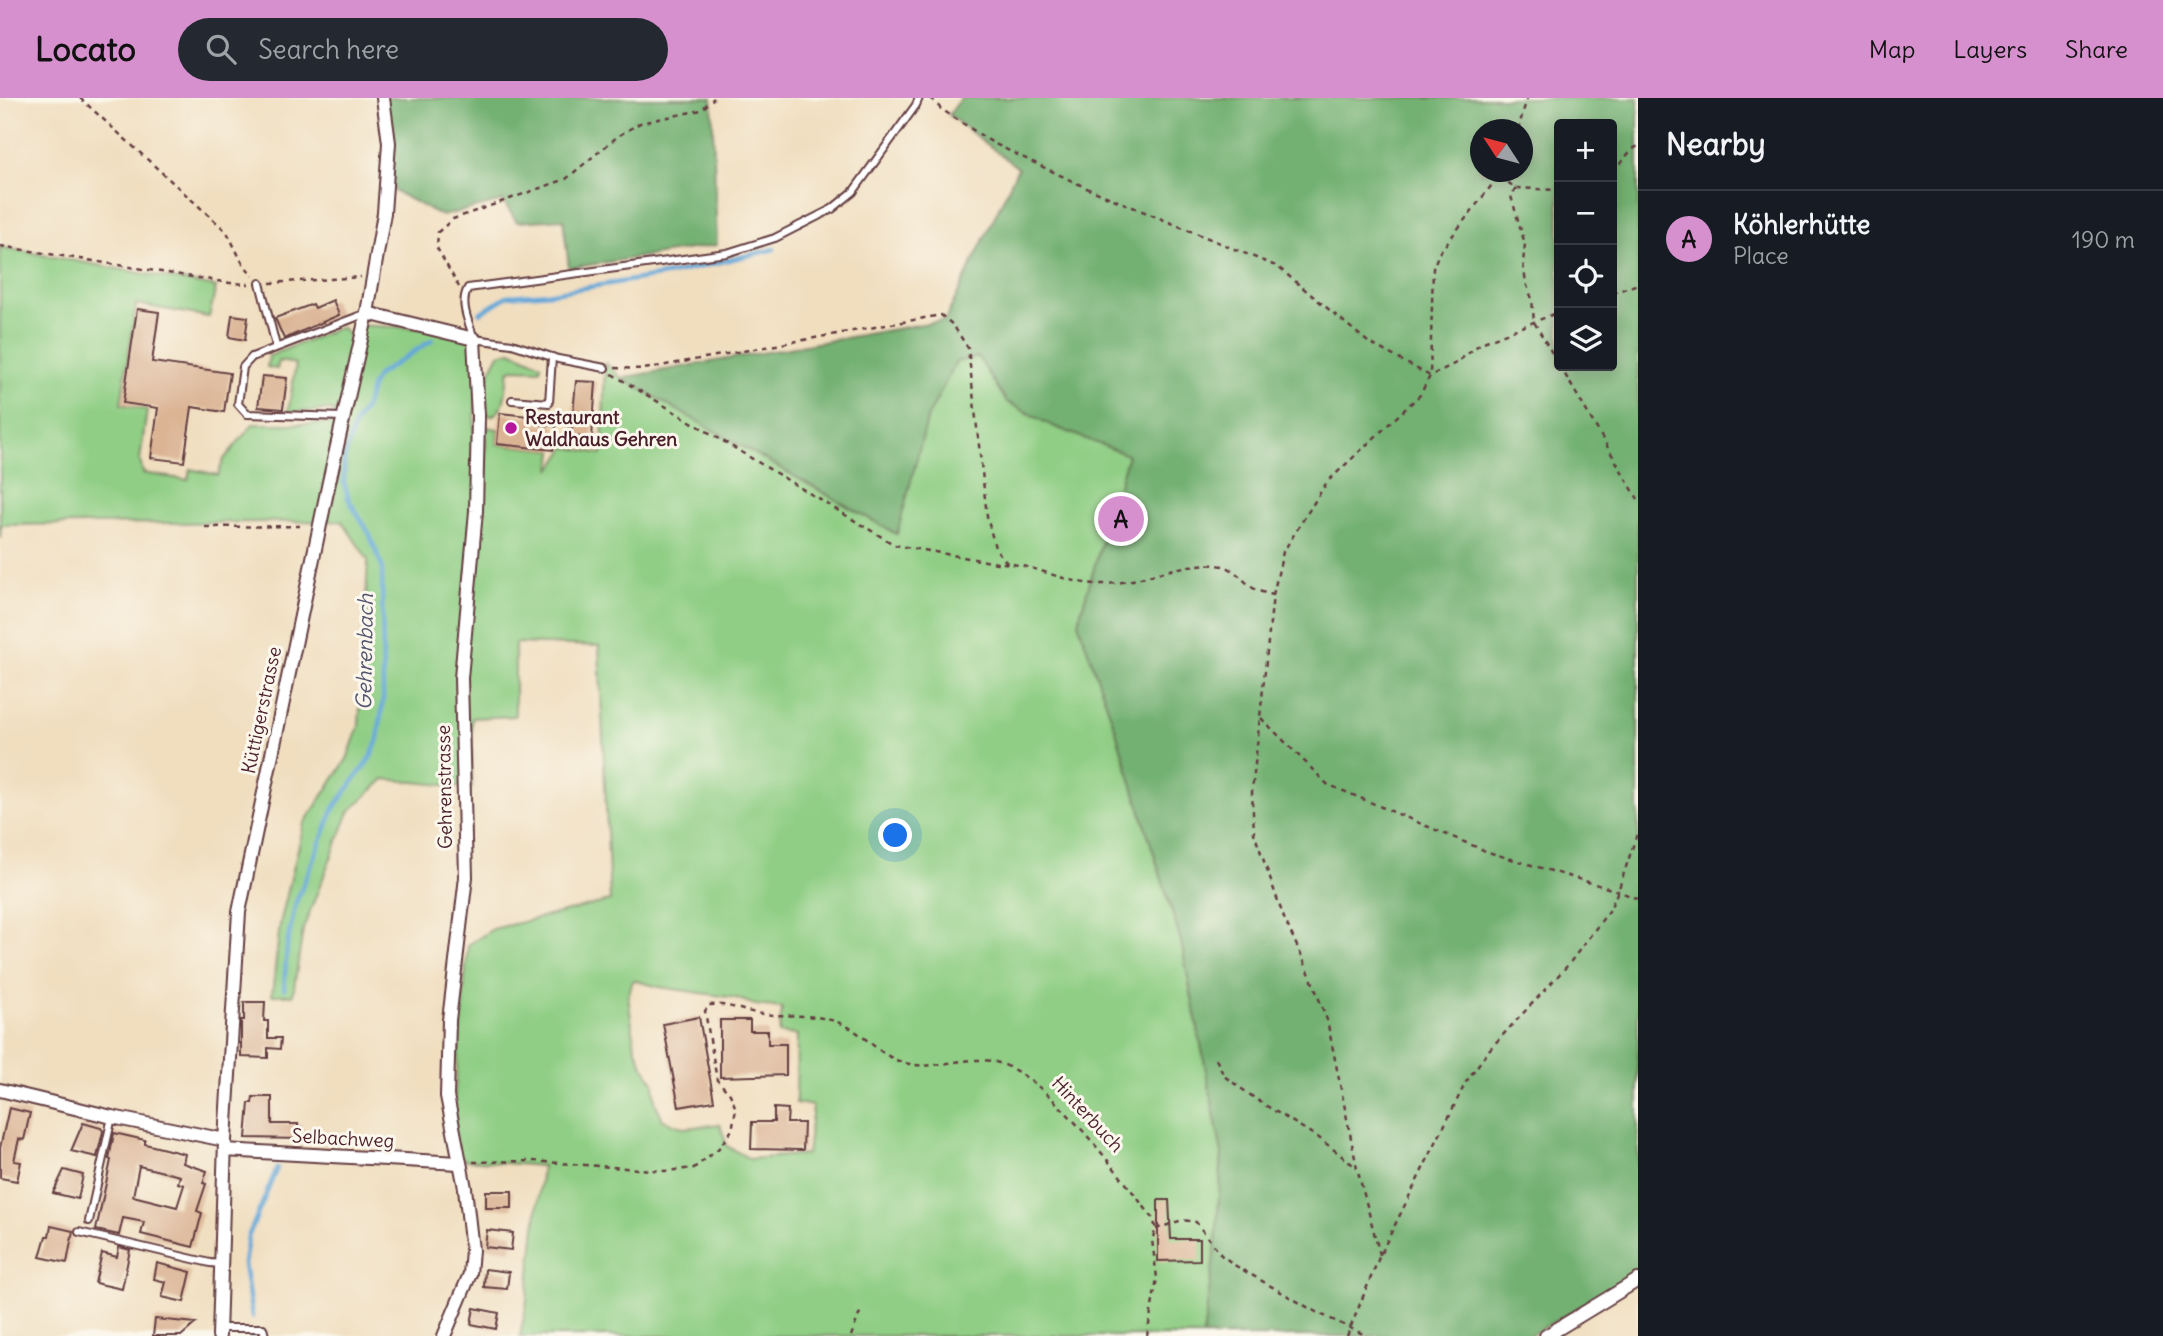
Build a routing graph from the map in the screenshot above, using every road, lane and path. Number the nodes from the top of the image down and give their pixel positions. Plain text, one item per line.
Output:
1 (80, 98) edge
2 (383, 98) edge
3 (714, 98) edge
4 (919, 98) edge
5 (931, 98) edge
6 (1527, 98) edge
7 (1521, 119) edge
8 (1638, 146) edge
9 (1617, 167) edge
10 (1496, 182) edge
11 (1507, 182) edge
12 (1516, 188) junction
13 (1554, 190) edge
14 (0, 246) edge
15 (373, 276) junction
16 (260, 283) junction
17 (1638, 284) edge
18 (1617, 291) edge
19 (464, 296) junction
20 (367, 313) junction
21 (1554, 314) edge
22 (1534, 322) junction
23 (474, 339) junction
24 (275, 346) junction
25 (1554, 355) edge
26 (552, 357) junction
27 (605, 368) junction
28 (1563, 371) edge
29 (1430, 376) junction
30 (512, 400) dead end
31 (343, 417) junction
32 (1638, 499) edge
33 (319, 526) junction
34 (205, 527) dead end
35 (1007, 563) junction
36 (1273, 594) junction
37 (1261, 718) junction
38 (1638, 831) edge
39 (1618, 891) junction
40 (1638, 899) edge
41 (1216, 1059) dead end
42 (0, 1092) edge
43 (111, 1117) junction
44 (225, 1145) junction
45 (460, 1163) junction
46 (1357, 1168) junction
47 (89, 1221) dead end
48 (1156, 1229) junction
49 (79, 1232) dead end
50 (1380, 1255) junction
51 (221, 1264) junction
52 (1638, 1280) edge
53 (861, 1310) dead end
54 (1351, 1328) junction
55 (219, 1332) edge
56 (265, 1336) edge
57 (444, 1336) edge
58 (851, 1336) edge
59 (1147, 1336) edge
60 (1347, 1336) edge
61 (1367, 1336) edge
62 (1546, 1336) edge

1 - 16 path
2 - 15 street, Küttigerstrasse
3 - 19 path
4 - 19 lane
5 - 29 path
6 - 7 path
8 - 9 path
10 - 29 path
11 - 12 path
12 - 13 path
12 - 22 path
14 - 16 path
15 - 16 path
15 - 20 street, Küttigerstrasse
16 - 24 lane
17 - 18 path
19 - 23 lane
20 - 23 street
20 - 24 lane
20 - 31 street, Küttigerstrasse
21 - 22 path
22 - 25 path
22 - 29 path
23 - 26 lane
23 - 45 street, Gehrenstrasse
24 - 31 lane
26 - 27 lane
26 - 30 lane
27 - 35 path
27 - 35 path
28 - 32 path
29 - 36 path
31 - 33 street, Küttigerstrasse
33 - 34 path
33 - 44 street, Küttigerstrasse
35 - 36 path
36 - 37 path
37 - 39 path
37 - 46 path
38 - 39 path
39 - 40 path
39 - 50 path
41 - 46 path
42 - 43 street, Selbachweg
43 - 44 street, Selbachweg
43 - 47 lane
44 - 45 street, Selbachweg
44 - 51 street, Küttigerstrasse
45 - 48 path, Hinterbuch
45 - 57 street, Gehrenstrasse
46 - 50 path
48 - 54 path
48 - 59 path
49 - 51 lane
50 - 54 path
51 - 55 street, Küttigerstrasse
52 - 62 street
53 - 58 path
54 - 60 path
54 - 61 path
55 - 56 lane

